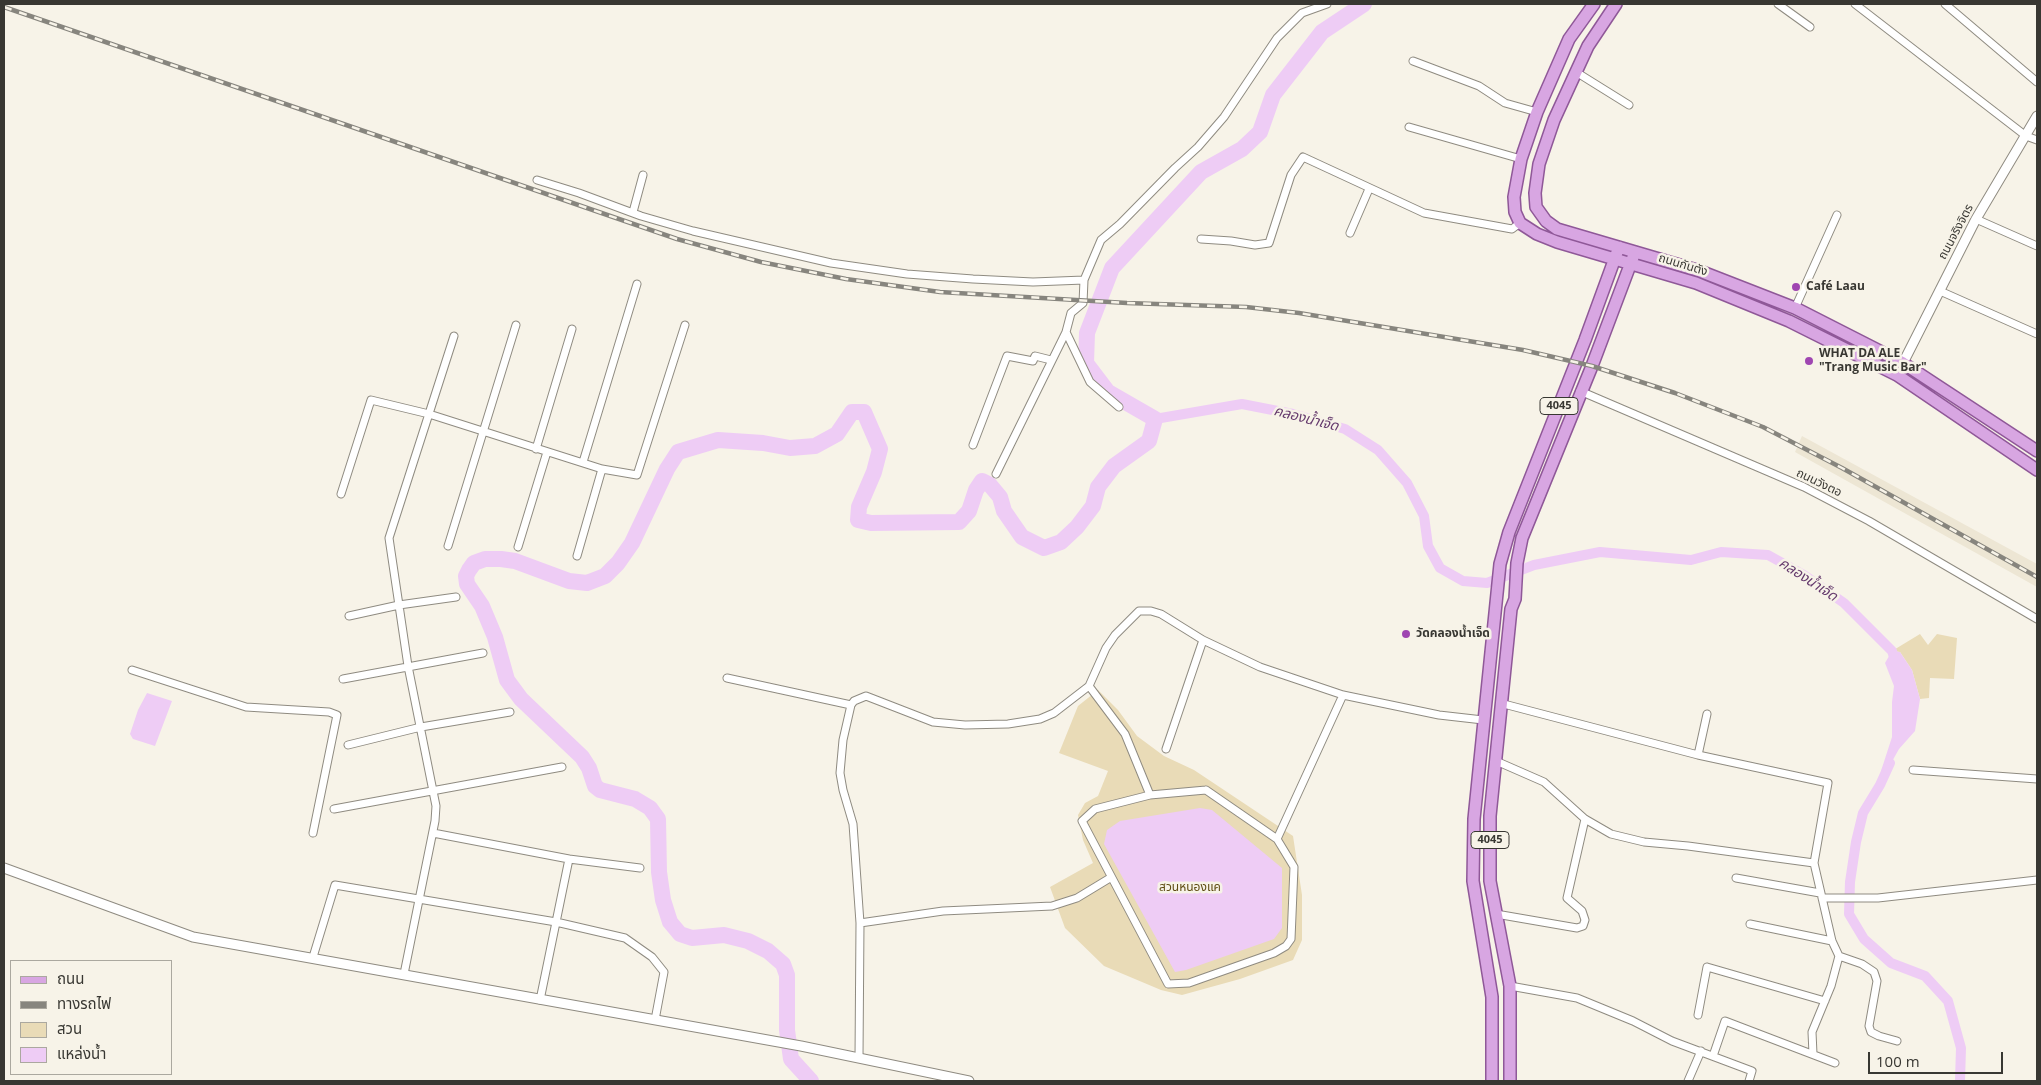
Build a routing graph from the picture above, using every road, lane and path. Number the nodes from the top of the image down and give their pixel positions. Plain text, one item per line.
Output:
1 (1327, 4) edge
2 (1594, 4) edge
3 (1616, 4) edge
4 (1778, 4) edge
5 (1855, 4) edge
6 (1945, 4) edge
7 (1810, 26) dead end
8 (1413, 61) dead end
9 (1576, 72) junction
10 (2037, 82) edge
11 (1628, 105) dead end
12 (1537, 112) junction
13 (2037, 116) edge
14 (1554, 120) junction
15 (1409, 127) dead end
16 (2026, 136) junction
17 (2037, 140) edge
18 (1521, 159) junction
19 (643, 175) dead end
20 (537, 180) dead end
21 (1369, 188) junction
22 (633, 212) junction
23 (1837, 215) dead end
24 (1976, 219) junction
25 (1520, 223) junction
26 (1350, 233) dead end
27 (1201, 239) dead end
28 (2037, 246) edge
29 (1619, 247) junction
30 (1635, 252) junction
31 (1615, 259) junction
32 (1631, 264) junction
33 (1084, 280) junction
34 (637, 284) dead end
35 (1940, 291) junction
36 (1776, 301) junction
37 (1794, 308) junction
38 (1771, 313) junction
39 (516, 325) dead end
40 (685, 325) dead end
41 (572, 329) dead end
42 (1066, 332) junction
43 (2037, 334) edge
44 (454, 336) dead end
45 (1051, 360) junction
46 (1903, 364) junction
47 (1897, 375) junction
48 (1580, 391) junction
49 (1119, 407) dead end
50 (428, 414) junction
51 (484, 432) junction
52 (973, 445) dead end
53 (536, 449) junction
54 (2037, 451) edge
55 (547, 452) junction
56 (583, 462) junction
57 (2035, 464) edge
58 (602, 469) junction
59 (996, 474) dead end
60 (341, 494) dead end
61 (448, 546) dead end
62 (518, 547) dead end
63 (577, 556) dead end
64 (456, 598) dead end
65 (399, 605) junction
66 (349, 616) dead end
67 (2037, 619) edge
68 (1202, 640) junction
69 (483, 653) dead end
70 (408, 666) junction
71 (132, 670) dead end
72 (727, 678) dead end
73 (343, 679) dead end
74 (1089, 686) junction
75 (1343, 694) junction
76 (1500, 704) junction
77 (851, 705) junction
78 (510, 712) dead end
79 (1707, 714) dead end
80 (1483, 720) junction
81 (421, 727) junction
82 (348, 745) dead end
83 (1166, 749) dead end
84 (1698, 756) junction
85 (1496, 761) junction
86 (562, 767) dead end
87 (1913, 770) dead end
88 (2037, 779) edge
89 (433, 790) junction
90 (1150, 795) junction
91 (334, 809) dead end
92 (1585, 819) junction
93 (313, 833) dead end
94 (433, 833) junction
95 (1277, 839) junction
96 (569, 859) junction
97 (1814, 863) junction
98 (4, 868) edge
99 (640, 868) dead end
100 (1110, 878) junction
101 (1736, 878) dead end
102 (2037, 880) edge
103 (1821, 895) junction
104 (419, 900) junction
105 (1496, 914) junction
106 (556, 922) junction
107 (860, 923) junction
108 (1750, 924) dead end
109 (1832, 941) junction
110 (1839, 956) junction
111 (313, 957) junction
112 (404, 974) junction
113 (1510, 986) junction
114 (540, 1000) junction
115 (1825, 1001) junction
116 (1698, 1015) dead end
117 (655, 1020) junction
118 (1897, 1041) dead end
119 (1701, 1051) junction
120 (1812, 1054) junction
121 (1713, 1056) junction
122 (859, 1058) junction
123 (1835, 1063) dead end
124 (969, 1081) edge
125 (1492, 1081) edge
126 (1510, 1081) edge
127 (1688, 1081) edge
128 (1749, 1081) edge

1 - 33 street
2 - 12 main road
3 - 9 main road, ถนนกันตัง
4 - 7 street
5 - 16 street
6 - 10 street
8 - 12 street
9 - 11 street
9 - 14 main road, ถนนกันตัง
12 - 14 main road
12 - 18 main road
13 - 16 street, ถนนจริงจิตร
14 - 29 main road, ถนนกันตัง
15 - 18 street
16 - 17 street
16 - 24 street, ถนนจริงจิตร
18 - 25 main road
19 - 22 street
20 - 22 street
21 - 25 street
21 - 26 street
21 - 27 street
22 - 33 street
23 - 37 street
24 - 28 street
24 - 35 street, ถนนจริงจิตร
25 - 31 main road, ถนนกันตัง
29 - 30 main road, ถนนกันตัง
29 - 31 main road, 4045
30 - 32 main road, 4045
30 - 36 main road, ถนนกันตัง
31 - 32 main road, ถนนกันตัง
31 - 80 main road, 4045
32 - 38 main road, ถนนกันตัง
32 - 48 main road, 4045
33 - 42 street
34 - 56 street
35 - 43 street
35 - 46 street, ถนนจริงจิตร
36 - 37 main road, ถนนกันตัง
36 - 38 main road
37 - 46 main road, ถนนกันตัง
38 - 47 main road, ถนนกันตัง
39 - 51 street
40 - 58 street
41 - 53 street
42 - 45 street
42 - 49 street
44 - 50 street
45 - 52 street
45 - 59 street
46 - 47 main road
46 - 54 main road, ถนนกันตัง
47 - 57 main road, ถนนกันตัง
48 - 67 street, ถนนวังตอ
48 - 76 main road, 4045
50 - 51 street
50 - 60 street
50 - 65 street
51 - 53 street
51 - 61 street
53 - 55 street
55 - 56 street
55 - 62 street
56 - 58 street
58 - 63 street
64 - 65 street
65 - 66 street
65 - 70 street
68 - 74 street
68 - 75 street
68 - 83 street
69 - 70 street
70 - 73 street
70 - 81 street
71 - 93 street
72 - 77 street
74 - 77 street
74 - 90 street
75 - 80 street
75 - 95 street
76 - 84 street
76 - 85 main road, 4045
77 - 107 street
78 - 81 street
79 - 84 street
80 - 125 main road, 4045
81 - 82 street
81 - 89 street
84 - 97 street
85 - 92 street
85 - 105 main road, 4045
86 - 89 street
87 - 88 street
89 - 91 street
89 - 94 street
90 - 95 street
90 - 100 street
92 - 97 street
92 - 105 street
94 - 96 street
94 - 104 street
95 - 100 street
96 - 99 street
96 - 106 street
97 - 103 street
98 - 111 street
100 - 107 street
101 - 103 street
102 - 103 street
103 - 109 street
104 - 106 street
104 - 111 street
104 - 112 street
105 - 113 main road, 4045
106 - 114 street
106 - 117 street
107 - 122 street
108 - 109 street
109 - 110 street
110 - 115 street
110 - 118 street
111 - 112 street
112 - 114 street
113 - 119 street
113 - 126 main road, 4045
114 - 117 street
115 - 116 street
115 - 120 street
117 - 122 street
119 - 121 street
119 - 127 street
120 - 121 street
120 - 123 street
121 - 128 street
122 - 124 street

